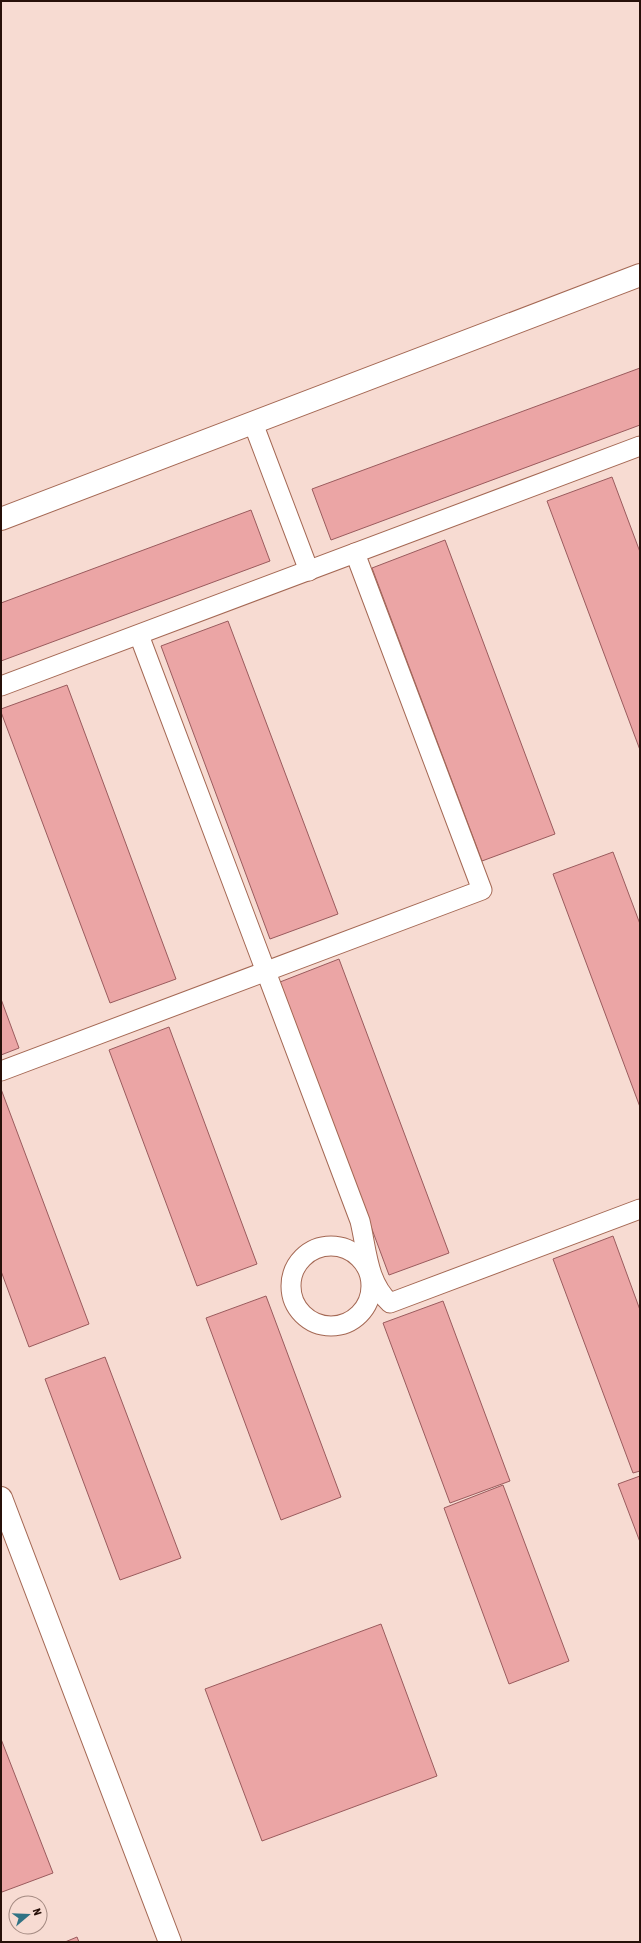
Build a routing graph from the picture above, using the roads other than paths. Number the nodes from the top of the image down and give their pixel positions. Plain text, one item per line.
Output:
1 (640, 275) edge
2 (253, 423) junction
3 (640, 446) edge
4 (1, 519) edge
5 (355, 553) junction
6 (308, 571) junction
7 (139, 635) junction
8 (1, 686) edge
9 (266, 972) junction
10 (1, 1071) edge
11 (640, 1209) edge
12 (370, 1273) junction
13 (1, 1498) edge
14 (170, 1942) edge

1 - 2 street
2 - 4 street
2 - 6 lane
3 - 5 lane
5 - 6 lane
5 - 9 lane
6 - 7 lane
7 - 8 lane
7 - 9 lane
9 - 10 lane
9 - 12 lane
11 - 12 lane
12 - 12 lane
13 - 14 street

